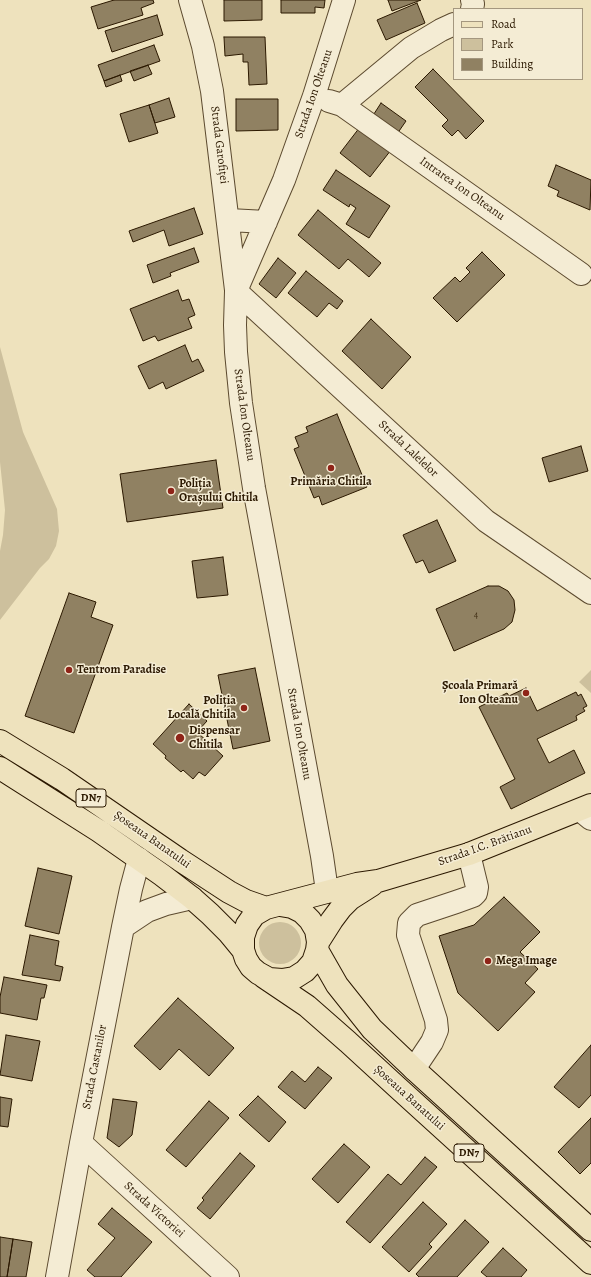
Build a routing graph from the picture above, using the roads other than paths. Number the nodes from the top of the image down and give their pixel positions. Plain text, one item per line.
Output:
1 (190, 0) edge
2 (344, 0) edge
3 (453, 24) edge
4 (314, 96) junction
5 (342, 105) junction
6 (229, 220) junction
7 (266, 222) junction
8 (581, 274) dead end
9 (236, 291) junction
10 (591, 593) edge
11 (0, 742) edge
12 (0, 768) edge
13 (587, 811) edge
14 (469, 854) junction
15 (139, 859) junction
16 (378, 881) junction
17 (327, 891) junction
18 (192, 898) junction
19 (273, 906) junction
20 (123, 927) junction
21 (318, 946) junction
22 (243, 950) junction
23 (258, 973) junction
24 (414, 1069) junction
25 (81, 1143) junction
26 (591, 1230) edge
27 (591, 1263) edge
28 (57, 1277) edge
29 (228, 1277) edge

1 - 6 street, Strada Garofiței
2 - 4 street, Strada Ion Olteanu
3 - 5 street
4 - 5 street, Intrarea Ion Olteanu
4 - 7 street, Strada Ion Olteanu
5 - 8 street, Intrarea Ion Olteanu
6 - 7 street
6 - 9 street, Strada Garofiței
7 - 9 street, Strada Ion Olteanu
9 - 10 street, Strada Lalelelor
9 - 17 street, Strada Ion Olteanu
11 - 19 main road, Șoseaua Banatului / DN7
12 - 15 main road, Șoseaua Banatului / DN7
13 - 14 main road, Strada I.C. Brătianu
14 - 16 main road, Strada I.C. Brătianu
14 - 24 street
15 - 18 main road, Șoseaua Banatului / DN7
15 - 20 street, Strada Castanilor
16 - 17 main road, Strada I.C. Brătianu
16 - 21 main road, Strada I.C. Brătianu
17 - 19 main road, Strada I.C. Brătianu
18 - 20 street
18 - 22 main road, Șoseaua Banatului / DN7
19 - 21 main road, DN7
19 - 22 main road
20 - 25 street, Strada Castanilor
21 - 23 main road
21 - 24 main road, Șoseaua Banatului / DN7
22 - 23 main road, DN7
23 - 27 main road, Șoseaua Banatului / DN7
24 - 26 main road, Șoseaua Banatului / DN7
25 - 28 street, Strada Castanilor
25 - 29 street, Strada Victoriei

